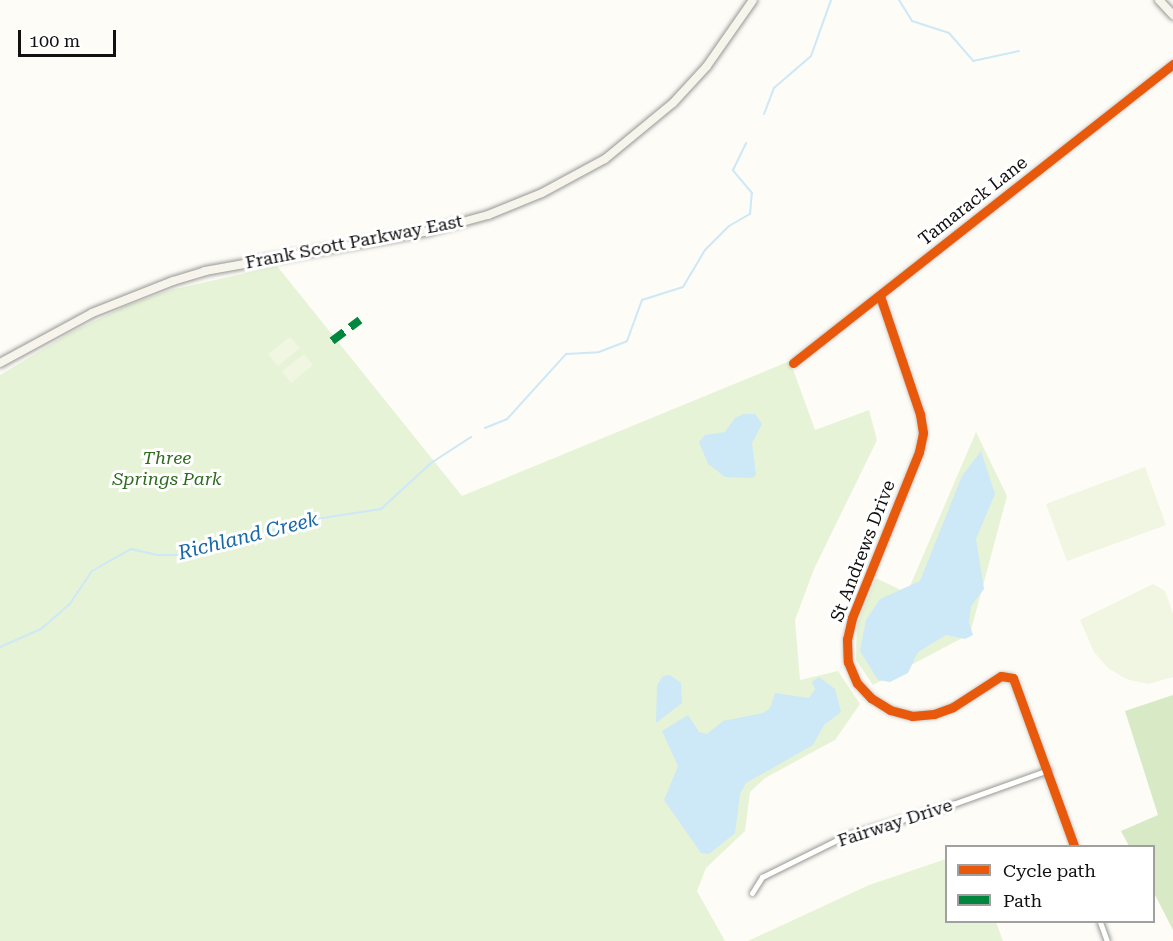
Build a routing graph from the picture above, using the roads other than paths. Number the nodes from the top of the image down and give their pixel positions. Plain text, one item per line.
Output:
1 (753, 0) edge
2 (1159, 0) edge
3 (1173, 15) edge
4 (1173, 64) edge
5 (879, 296) junction
6 (0, 363) edge
7 (793, 363) dead end
8 (1048, 770) junction
9 (1074, 845) edge
10 (752, 892) dead end
11 (1101, 923) edge
12 (1107, 941) edge

1 - 6 main road, Frank Scott Parkway East
2 - 3 main road
4 - 5 street, Tamarack Lane
5 - 7 street, Tamarack Lane
5 - 8 street, St Andrews Drive
8 - 9 street, St Andrews Drive
8 - 10 street, Fairway Drive
11 - 12 street

